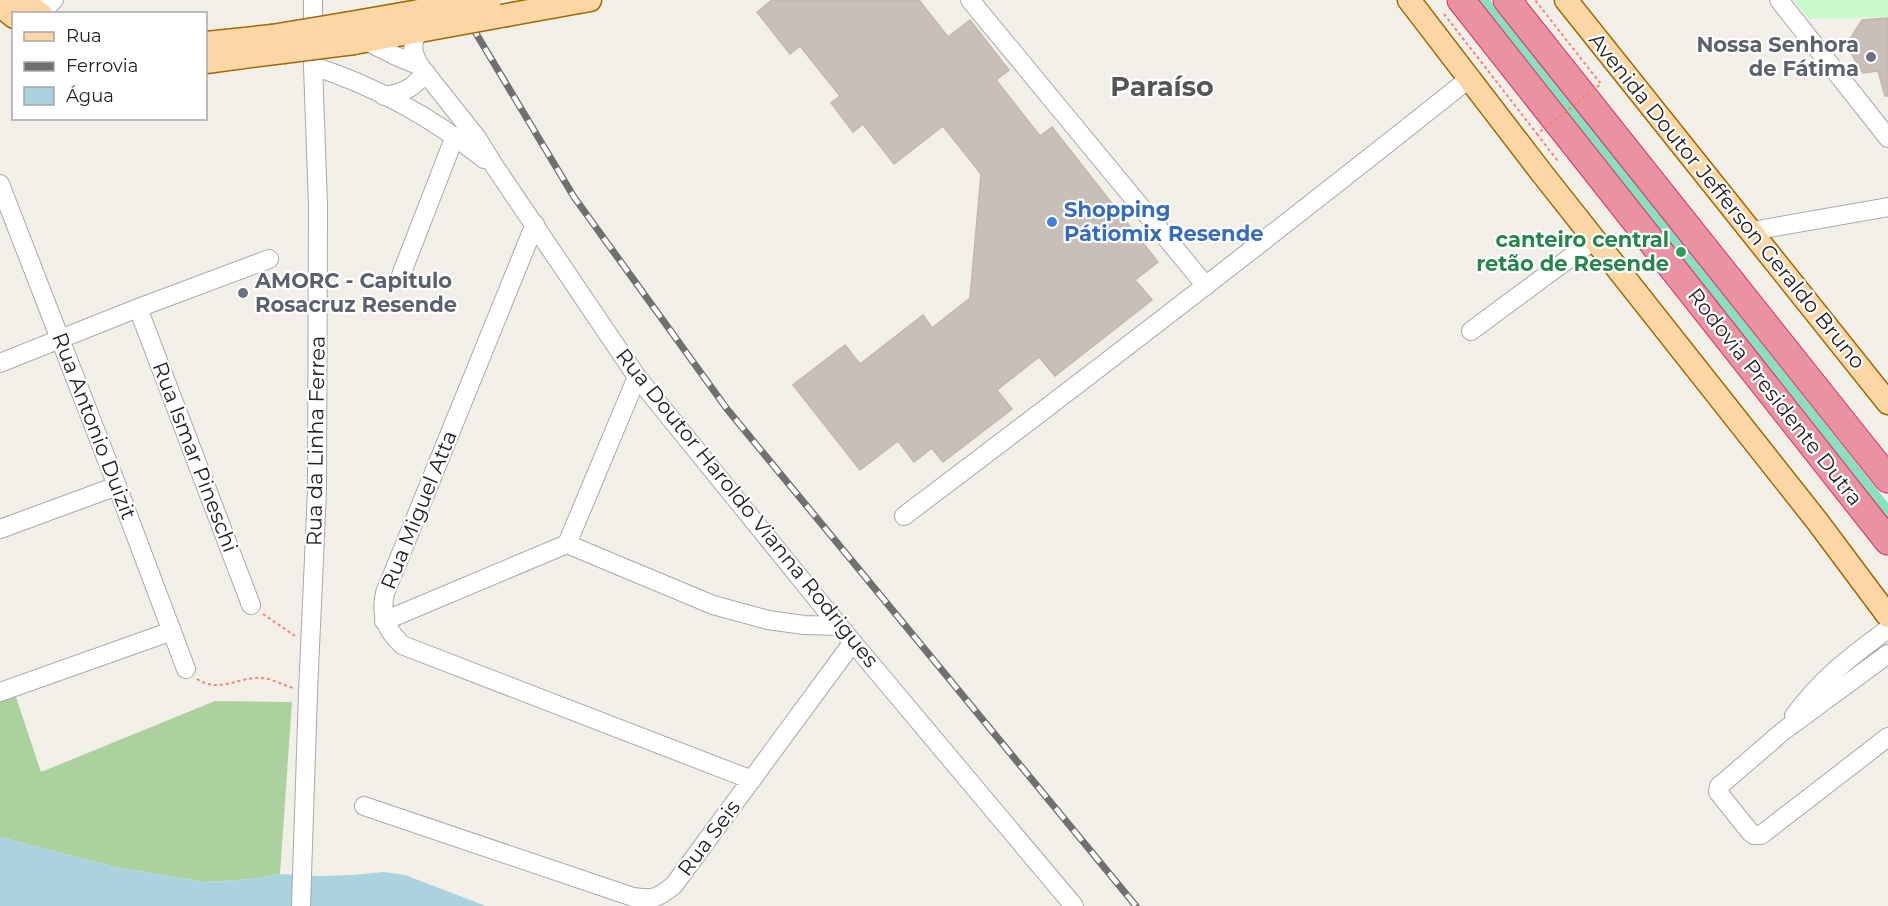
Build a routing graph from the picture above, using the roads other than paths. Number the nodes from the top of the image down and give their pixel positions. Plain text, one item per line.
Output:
1 (18, 0) edge
2 (54, 0) edge
3 (313, 0) edge
4 (590, 0) edge
5 (970, 0) edge
6 (1409, 0) edge
7 (1507, 0) edge
8 (1566, 0) edge
9 (1779, 0) edge
10 (0, 5) edge
11 (1452, 7) edge
12 (499, 8) edge
13 (39, 12) edge
14 (42, 12) edge
15 (12, 15) edge
16 (414, 17) edge
17 (357, 35) junction
18 (207, 43) edge
19 (278, 44) junction
20 (207, 62) edge
21 (313, 66) junction
22 (423, 69) junction
23 (1470, 78) junction
24 (384, 96) junction
25 (455, 136) junction
26 (1888, 138) edge
27 (495, 167) junction
28 (2, 194) edge
29 (1888, 207) edge
30 (535, 224) junction
31 (1752, 231) junction
32 (1594, 240) junction
33 (269, 259) dead end
34 (401, 275) dead end
35 (1206, 286) junction
36 (138, 308) junction
37 (1471, 331) dead end
38 (61, 340) junction
39 (0, 363) edge
40 (637, 377) junction
41 (1888, 403) edge
42 (1888, 479) edge
43 (117, 486) junction
44 (904, 516) dead end
45 (0, 530) edge
46 (1888, 540) edge
47 (567, 544) junction
48 (251, 605) road end
49 (1888, 616) edge
50 (384, 621) junction
51 (839, 626) junction
52 (1888, 629) edge
53 (172, 631) junction
54 (853, 642) junction
55 (1888, 654) edge
56 (186, 669) road end
57 (0, 692) edge
58 (1782, 732) junction
59 (1888, 737) edge
60 (752, 780) junction
61 (364, 806) dead end
62 (301, 906) edge
63 (1074, 906) edge

1 - 13 main road
2 - 14 street
3 - 21 street, Rua da Linha Ferrea
4 - 12 main road
5 - 35 street
6 - 23 main road
7 - 42 highway, Rodovia Presidente Dutra
8 - 31 main road, Avenida Doutor Jefferson Geraldo Bruno
9 - 26 street
10 - 15 main road
11 - 46 highway, Rodovia Presidente Dutra
12 - 16 main road, bridge
16 - 17 main road
16 - 22 street
17 - 19 main road, bridge
17 - 22 street
18 - 19 main road
19 - 20 main road
21 - 24 street
21 - 62 street, Rua da Linha Ferrea
22 - 24 street
22 - 27 street, Rua Doutor Haroldo Vianna Rodrigues
23 - 32 main road
23 - 35 street
24 - 25 street
25 - 27 street
25 - 34 street
27 - 30 street, Rua Doutor Haroldo Vianna Rodrigues
28 - 38 street, Rua Antonio Duizit
29 - 31 street
30 - 40 street, Rua Doutor Haroldo Vianna Rodrigues
30 - 50 street, Rua Miguel Atta
31 - 41 main road, Avenida Doutor Jefferson Geraldo Bruno
32 - 37 street
32 - 49 main road
33 - 36 street
35 - 44 street
36 - 38 street
36 - 48 street, Rua Ismar Pineschi
38 - 39 street
38 - 43 street, Rua Antonio Duizit
40 - 47 street
40 - 51 street, Rua Doutor Haroldo Vianna Rodrigues
43 - 45 street
43 - 53 street, Rua Antonio Duizit
47 - 50 street
47 - 51 street
50 - 60 street, Rua Miguel Atta
51 - 54 street, Rua Doutor Haroldo Vianna Rodrigues
52 - 58 street
53 - 56 street, Rua Antonio Duizit
53 - 57 street
54 - 60 street, Rua Seis
54 - 63 street, Rua Doutor Haroldo Vianna Rodrigues
55 - 58 street
58 - 59 street
60 - 61 street, Rua Seis

